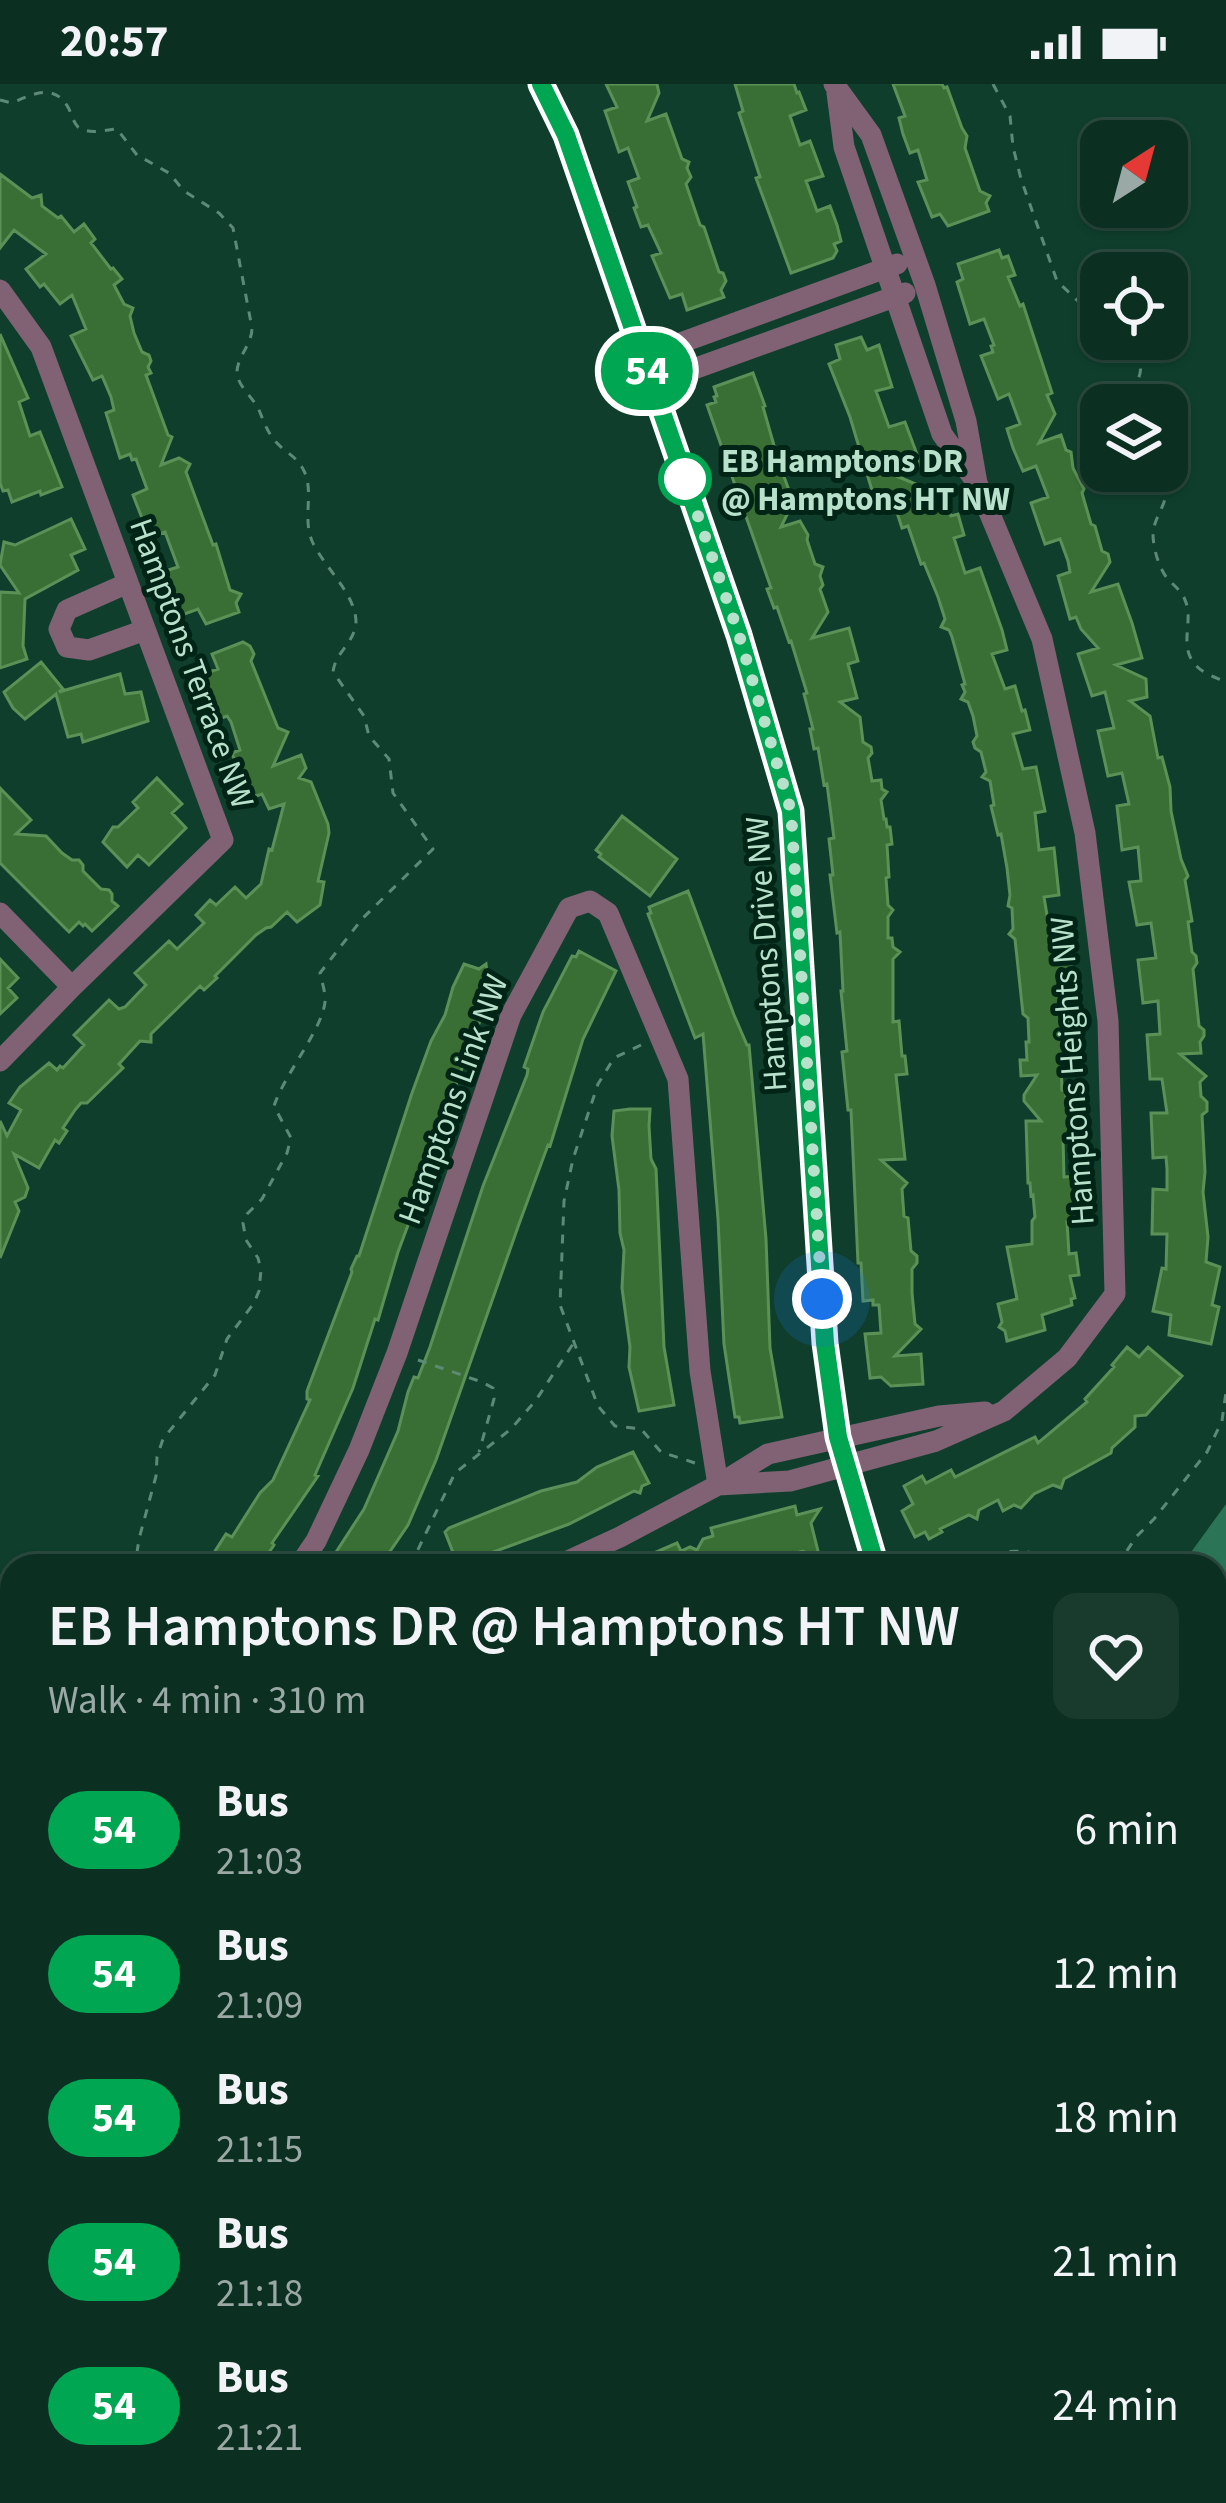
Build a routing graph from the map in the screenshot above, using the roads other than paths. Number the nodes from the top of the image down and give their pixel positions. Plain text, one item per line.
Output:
1 (541, 84) edge
2 (836, 88) edge
3 (914, 257) junction
4 (886, 269) junction
5 (925, 285) junction
6 (0, 290) edge
7 (895, 297) junction
8 (642, 357) junction
9 (652, 383) junction
10 (977, 483) junction
11 (128, 583) junction
12 (145, 630) junction
13 (0, 914) edge
14 (72, 986) junction
15 (0, 1061) edge
16 (1004, 1411) junction
17 (838, 1437) junction
18 (844, 1465) junction
19 (716, 1475) junction
20 (306, 1554) edge
21 (582, 1554) edge
22 (872, 1554) edge

1 - 8 street, Hamptons Drive NW
2 - 3 street, Hamptons Heights NW
2 - 4 street, Hamptons Heights NW
3 - 4 street
3 - 5 street, Hamptons Heights NW
4 - 7 street, Hamptons Heights NW
4 - 8 street
5 - 7 street
5 - 10 street, Hamptons Heights NW
6 - 11 street, Hamptons Terrace NW
7 - 9 street
7 - 10 street, Hamptons Heights NW
8 - 9 street, Hamptons Drive NW
9 - 17 street, Hamptons Drive NW
10 - 16 street, Hamptons Heights NW
11 - 12 street, Hamptons Terrace NW
11 - 12 street
12 - 14 street, Hamptons Terrace NW
13 - 14 street
14 - 15 street, Hamptons Terrace NW
16 - 17 street
16 - 18 street, Hamptons Heights NW
17 - 18 street, Hamptons Drive NW
17 - 19 street
18 - 19 street
18 - 22 street, Hamptons Drive NW
19 - 20 street, Hamptons Link NW
19 - 21 street

